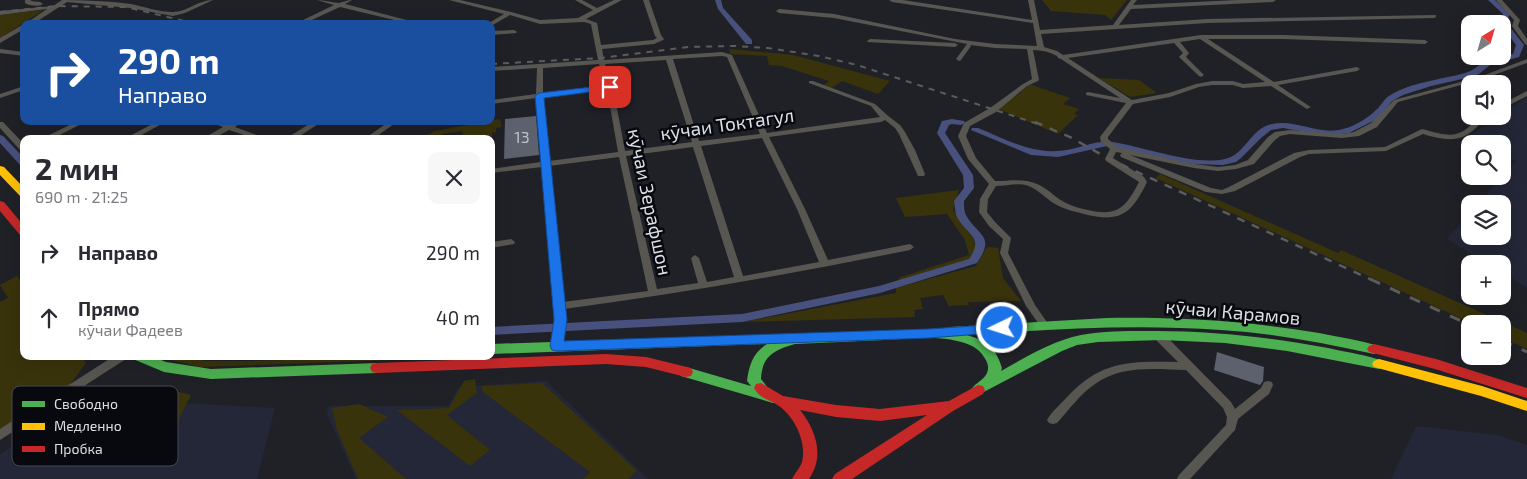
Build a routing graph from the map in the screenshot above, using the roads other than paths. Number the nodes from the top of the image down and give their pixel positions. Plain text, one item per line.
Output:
1 (29, 0) edge
2 (66, 0) edge
3 (210, 0) edge
4 (320, 0) edge
5 (349, 0) edge
6 (452, 0) edge
7 (578, 0) edge
8 (619, 0) edge
9 (646, 0) edge
10 (892, 0) edge
11 (1031, 0) edge
12 (1134, 0) edge
13 (1273, 0) edge
14 (1499, 0) edge
15 (340, 4) junction
16 (57, 6) junction
17 (1128, 7) junction
18 (597, 10) junction
19 (779, 11) dead end
20 (183, 12) joint
21 (0, 13) edge
22 (509, 13) junction
23 (1434, 16) dead end
24 (34, 20) edge
25 (306, 20) edge
26 (404, 20) edge
27 (580, 20) junction
28 (495, 22) edge
29 (1035, 22) junction
30 (1515, 26) junction
31 (20, 28) edge
32 (1114, 28) junction
33 (514, 32) dead end
34 (1037, 32) junction
35 (1527, 32) edge
36 (495, 33) edge
37 (1201, 37) junction
38 (0, 41) edge
39 (870, 41) dead end
40 (1176, 41) junction
41 (1425, 42) dead end
42 (1527, 43) edge
43 (968, 46) junction
44 (995, 46) junction
45 (598, 47) junction
46 (1041, 48) junction
47 (1030, 49) junction
48 (0, 51) edge
49 (20, 54) edge
50 (1060, 57) junction
51 (668, 58) junction
52 (959, 59) dead end
53 (1527, 61) edge
54 (601, 62) junction
55 (540, 66) junction
56 (495, 69) edge
57 (1357, 69) dead end
58 (1201, 75) dead end
59 (811, 82) dead end
60 (1273, 84) junction
61 (610, 87) junction
62 (20, 89) edge
63 (1527, 93) edge
64 (1088, 94) dead end
65 (0, 96) edge
66 (539, 96) junction
67 (495, 102) edge
68 (1131, 102) junction
69 (1511, 102) edge
70 (1307, 107) dead end
71 (884, 117) junction
72 (0, 124) edge
73 (75, 125) edge
74 (156, 125) edge
75 (222, 125) edge
76 (232, 125) edge
77 (313, 125) edge
78 (389, 125) edge
79 (1476, 125) edge
80 (228, 127) junction
81 (54, 135) edge
82 (136, 135) edge
83 (213, 135) edge
84 (252, 135) edge
85 (296, 135) edge
86 (374, 135) edge
87 (764, 135) junction
88 (20, 144) edge
89 (698, 145) junction
90 (1114, 151) junction
91 (622, 153) junction
92 (546, 164) junction
93 (495, 170) edge
94 (1, 172) edge
95 (921, 174) dead end
96 (994, 184) junction
97 (20, 190) edge
98 (0, 204) edge
99 (20, 226) edge
100 (511, 242) dead end
101 (495, 244) edge
102 (910, 247) dead end
103 (694, 258) dead end
104 (825, 265) junction
105 (739, 278) junction
106 (703, 285) junction
107 (653, 294) junction
108 (558, 306) junction
109 (1044, 325) junction
110 (929, 334) junction
111 (1158, 335) junction
112 (795, 338) junction
113 (557, 346) junction
114 (495, 349) edge
115 (116, 360) edge
116 (144, 360) edge
117 (1188, 366) junction
118 (989, 383) junction
119 (76, 386) edge
120 (1268, 386) dead end
121 (1527, 393) edge
122 (778, 400) junction
123 (952, 406) junction
124 (1527, 406) edge
125 (1233, 416) junction
126 (1053, 420) dead end
127 (12, 427) edge
128 (0, 435) edge
129 (800, 479) edge
130 (840, 479) edge
131 (1184, 479) edge

1 - 16 street
2 - 16 street
2 - 20 street
3 - 20 street
4 - 15 street
5 - 15 street
6 - 22 street
7 - 18 street
8 - 18 street
9 - 45 street
10 - 29 street
11 - 29 street
12 - 17 street
13 - 17 street
14 - 30 street
15 - 25 street
15 - 26 street
16 - 21 street
16 - 24 street
17 - 32 street
18 - 27 street
19 - 44 street
22 - 27 street
22 - 28 street
23 - 32 street
27 - 45 street, кӯчаи Зерафшон
29 - 34 street
30 - 35 street
30 - 42 street
31 - 38 street
32 - 34 street
33 - 36 street
34 - 46 street
37 - 40 street
37 - 41 street
37 - 60 street
39 - 43 street
40 - 50 street
40 - 58 street
43 - 44 street
43 - 52 street
44 - 47 street
45 - 54 street, кӯчаи Зерафшон
46 - 47 street
46 - 50 street
47 - 96 street
48 - 49 street
50 - 68 street
51 - 54 street
51 - 87 street
51 - 89 street
53 - 90 street
54 - 55 street
54 - 61 street, кӯчаи Зерафшон
55 - 56 street
55 - 66 street
57 - 60 street
59 - 71 street, кӯчаи Токтагул
60 - 68 street
60 - 70 street
61 - 66 street
61 - 91 street, кӯчаи Зерафшон
62 - 65 street
63 - 69 street
64 - 68 street
66 - 67 street
66 - 92 street
68 - 90 street
71 - 87 street, кӯчаи Токтагул
71 - 95 street
72 - 88 street
73 - 81 street
74 - 82 street
75 - 80 street
76 - 80 street
77 - 85 street
78 - 86 street
79 - 90 street
80 - 83 street
80 - 84 street
87 - 89 street, кӯчаи Токтагул
87 - 104 street
89 - 91 street, кӯчаи Токтагул
89 - 105 street
90 - 96 street
91 - 92 street, кӯчаи Токтагул
91 - 107 street, кӯчаи Зерафшон
92 - 93 street, кӯчаи Токтагул
92 - 108 street
94 - 97 main road
96 - 109 street
98 - 99 main road
100 - 101 street
102 - 104 street
103 - 106 street
104 - 105 street
105 - 106 street
106 - 107 street
107 - 108 street
108 - 113 street
109 - 110 main road, кӯчаи Карамов
109 - 121 main road, кӯчаи Карамов
110 - 112 main road, кӯчаи Карамов
110 - 118 main road, кӯчаи Карамов
111 - 117 street
111 - 118 main road, кӯчаи Карамов
111 - 124 main road, кӯчаи Карамов
112 - 113 main road, кӯчаи Карамов
112 - 122 main road, кӯчаи Карамов
113 - 114 main road, кӯчаи Карамов
115 - 119 street
116 - 122 main road, кӯчаи Карамов
117 - 125 street
117 - 126 street
118 - 123 main road, кӯчаи Карамов
120 - 125 street
122 - 123 main road, кӯчаи Карамов
122 - 129 main road
123 - 130 main road
125 - 131 street
127 - 128 street

